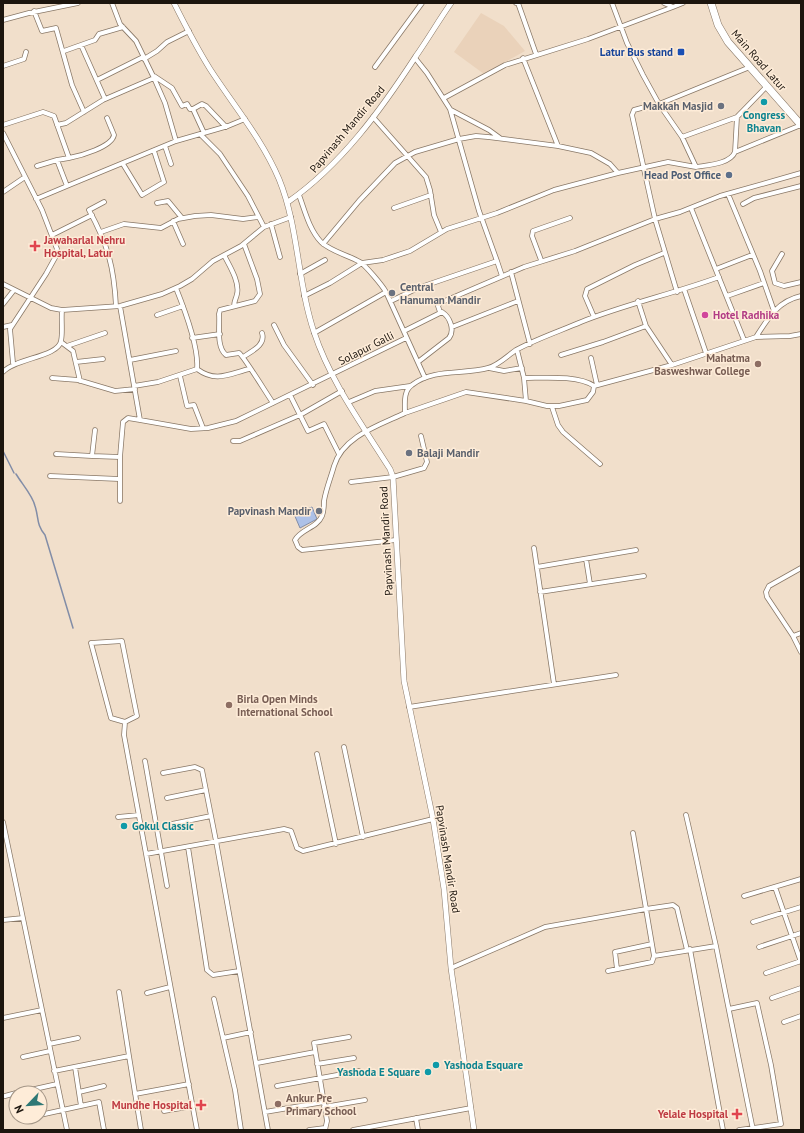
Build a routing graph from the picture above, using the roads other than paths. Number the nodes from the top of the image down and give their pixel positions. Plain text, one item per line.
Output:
1 (45, 3) edge
2 (78, 3) edge
3 (112, 3) edge
4 (174, 3) edge
5 (422, 3) edge
6 (451, 3) edge
7 (516, 3) edge
8 (612, 3) edge
9 (664, 3) edge
10 (683, 3) edge
11 (712, 4) edge
12 (673, 7) junction
13 (46, 9) junction
14 (34, 11) junction
15 (3, 20) edge
16 (621, 25) junction
17 (123, 27) junction
18 (189, 31) junction
19 (81, 45) junction
20 (64, 51) junction
21 (26, 52) dead end
22 (536, 54) junction
23 (144, 58) junction
24 (415, 58) junction
25 (523, 58) junction
26 (3, 66) edge
27 (750, 66) junction
28 (375, 67) dead end
29 (154, 77) junction
30 (97, 80) junction
31 (767, 86) junction
32 (444, 98) junction
33 (105, 99) junction
34 (659, 104) junction
35 (645, 107) dead end
36 (193, 109) junction
37 (450, 109) junction
38 (84, 112) junction
39 (373, 117) junction
40 (737, 117) junction
41 (107, 118) dead end
42 (245, 119) junction
43 (3, 124) edge
44 (801, 125) edge
45 (57, 126) junction
46 (226, 127) junction
47 (3, 133) edge
48 (202, 133) junction
49 (682, 137) junction
50 (500, 138) junction
51 (459, 139) junction
52 (176, 141) junction
53 (165, 146) junction
54 (558, 146) junction
55 (154, 151) junction
56 (735, 152) junction
57 (408, 155) junction
58 (69, 158) junction
59 (58, 160) junction
60 (123, 164) junction
61 (171, 164) dead end
62 (37, 166) dead end
63 (643, 167) junction
64 (696, 167) junction
65 (618, 172) junction
66 (801, 173) edge
67 (25, 177) junction
68 (67, 186) junction
69 (801, 186) edge
70 (3, 192) edge
71 (728, 194) junction
72 (299, 195) junction
73 (431, 195) junction
74 (36, 199) junction
75 (104, 202) dead end
76 (288, 202) junction
77 (157, 203) dead end
78 (743, 204) dead end
79 (394, 208) dead end
80 (691, 208) junction
81 (92, 215) junction
82 (258, 217) junction
83 (291, 217) junction
84 (182, 218) junction
85 (570, 218) dead end
86 (481, 219) junction
87 (655, 219) junction
88 (174, 221) junction
89 (271, 224) junction
90 (264, 228) junction
91 (101, 232) junction
92 (442, 232) junction
93 (52, 235) junction
94 (183, 244) dead end
95 (244, 244) junction
96 (323, 244) junction
97 (664, 254) junction
98 (782, 254) dead end
99 (224, 255) junction
100 (752, 255) junction
101 (280, 256) dead end
102 (325, 260) dead end
103 (497, 260) junction
104 (541, 260) junction
105 (362, 263) junction
106 (716, 269) junction
107 (511, 272) junction
108 (300, 274) junction
109 (771, 274) junction
110 (502, 276) junction
111 (719, 276) junction
112 (762, 278) junction
113 (801, 282) edge
114 (764, 283) junction
115 (3, 284) edge
116 (176, 288) junction
117 (684, 289) junction
118 (14, 290) junction
119 (386, 292) junction
120 (677, 292) junction
121 (304, 296) junction
122 (727, 296) junction
123 (801, 296) edge
124 (30, 298) junction
125 (391, 301) junction
126 (518, 301) junction
127 (638, 301) junction
128 (3, 304) edge
129 (118, 306) junction
130 (183, 306) junction
131 (234, 306) junction
132 (62, 310) junction
133 (774, 311) junction
134 (440, 312) junction
135 (157, 315) dead end
136 (594, 317) junction
137 (12, 325) junction
138 (274, 325) dead end
139 (646, 326) junction
140 (3, 327) edge
141 (452, 327) junction
142 (404, 331) junction
143 (105, 333) dead end
144 (262, 333) dead end
145 (314, 333) junction
146 (220, 334) junction
147 (801, 334) edge
148 (756, 337) junction
149 (192, 338) junction
150 (406, 338) junction
151 (744, 340) junction
152 (61, 342) junction
153 (530, 344) junction
154 (68, 346) junction
155 (517, 350) junction
156 (176, 351) dead end
157 (706, 353) junction
158 (562, 355) dead end
159 (243, 358) junction
160 (591, 358) dead end
161 (103, 359) dead end
162 (130, 360) junction
163 (76, 362) junction
164 (418, 362) junction
165 (13, 363) junction
166 (672, 365) junction
167 (489, 368) junction
168 (522, 368) junction
169 (249, 369) junction
170 (197, 370) junction
171 (3, 372) edge
172 (333, 375) junction
173 (180, 376) junction
174 (52, 378) dead end
175 (425, 378) junction
176 (524, 378) junction
177 (80, 380) junction
178 (313, 384) junction
179 (596, 385) junction
180 (410, 386) junction
181 (135, 387) junction
182 (342, 391) junction
183 (290, 395) junction
184 (526, 400) junction
185 (349, 402) junction
186 (273, 403) junction
187 (552, 407) junction
188 (405, 413) junction
189 (300, 415) junction
190 (140, 420) junction
191 (203, 428) junction
192 (94, 430) dead end
193 (367, 432) junction
194 (421, 436) dead end
195 (234, 441) dead end
196 (56, 454) dead end
197 (339, 454) junction
198 (92, 456) junction
199 (120, 457) junction
200 (600, 464) dead end
201 (50, 476) dead end
202 (393, 477) junction
203 (119, 479) junction
204 (351, 482) dead end
205 (120, 501) dead end
206 (396, 540) junction
207 (534, 548) dead end
208 (636, 550) dead end
209 (586, 559) junction
210 (537, 567) junction
211 (801, 568) edge
212 (644, 576) dead end
213 (590, 584) junction
214 (540, 592) junction
215 (801, 633) edge
216 (793, 636) junction
217 (801, 652) edge
218 (616, 675) dead end
219 (554, 684) junction
220 (409, 707) junction
221 (125, 722) junction
222 (344, 746) dead end
223 (317, 754) dead end
224 (145, 762) dead end
225 (163, 773) dead end
226 (206, 790) junction
227 (167, 798) dead end
228 (139, 815) junction
229 (686, 815) dead end
230 (212, 816) junction
231 (118, 817) dead end
232 (433, 819) junction
233 (3, 822) edge
234 (172, 824) dead end
235 (633, 833) dead end
236 (363, 838) junction
237 (216, 841) junction
238 (336, 844) junction
239 (188, 847) junction
240 (161, 851) junction
241 (146, 854) junction
242 (801, 879) edge
243 (168, 886) dead end
244 (775, 887) junction
245 (744, 896) dead end
246 (801, 907) edge
247 (646, 909) junction
248 (784, 912) junction
249 (23, 918) junction
250 (3, 920) edge
251 (753, 922) dead end
252 (801, 933) edge
253 (792, 936) junction
254 (652, 944) junction
255 (716, 946) junction
256 (759, 947) dead end
257 (689, 950) junction
258 (654, 956) junction
259 (801, 961) edge
260 (451, 968) junction
261 (617, 969) junction
262 (239, 971) junction
263 (608, 971) dead end
264 (766, 973) dead end
265 (170, 987) junction
266 (801, 988) edge
267 (118, 992) dead end
268 (147, 993) dead end
269 (772, 998) dead end
270 (214, 999) dead end
271 (729, 1009) junction
272 (42, 1010) junction
273 (801, 1016) edge
274 (3, 1018) edge
275 (784, 1022) dead end
276 (251, 1032) junction
277 (349, 1037) dead end
278 (78, 1038) dead end
279 (223, 1038) junction
280 (49, 1044) junction
281 (50, 1051) junction
282 (316, 1052) junction
283 (129, 1056) junction
284 (23, 1057) dead end
285 (354, 1058) dead end
286 (257, 1063) junction
287 (317, 1064) junction
288 (75, 1067) junction
289 (54, 1071) junction
290 (359, 1071) dead end
291 (320, 1078) junction
292 (57, 1084) junction
293 (189, 1084) junction
294 (48, 1086) edge
295 (104, 1086) dead end
296 (277, 1086) dead end
297 (79, 1092) junction
298 (135, 1094) junction
299 (8, 1095) edge
300 (5, 1096) dead end
301 (365, 1100) dead end
302 (324, 1104) junction
303 (81, 1106) junction
304 (194, 1106) junction
305 (470, 1108) junction
306 (62, 1110) junction
307 (164, 1111) dead end
308 (265, 1112) junction
309 (48, 1113) edge
310 (416, 1118) junction
311 (325, 1129) edge
312 (752, 1129) edge
313 (67, 1130) edge
314 (104, 1130) edge
315 (141, 1130) edge
316 (197, 1130) edge
317 (241, 1130) edge
318 (268, 1130) edge
319 (309, 1130) edge
320 (353, 1130) edge
321 (418, 1130) edge
322 (474, 1130) edge
323 (723, 1130) edge
324 (739, 1130) edge

1 - 13 street
2 - 13 street
3 - 17 street
4 - 18 street
5 - 28 street
6 - 24 street, Papvinash Mandir Road
7 - 22 street
8 - 16 street
9 - 12 street
10 - 12 street
11 - 27 main road, Main Road Latur
12 - 16 street
13 - 14 street
14 - 15 street
14 - 20 street
16 - 22 street
16 - 34 street
17 - 19 street
17 - 23 street
18 - 23 street
18 - 42 street
19 - 20 street
19 - 30 street
20 - 38 street
21 - 26 street
22 - 25 street
23 - 29 street
23 - 30 street
24 - 32 street
24 - 39 street, Papvinash Mandir Road
25 - 32 street
25 - 54 street
27 - 31 main road, Main Road Latur
27 - 34 street
29 - 33 street
29 - 36 street
29 - 52 street
30 - 33 street
31 - 40 street
31 - 44 main road, Main Road Latur
32 - 37 street
33 - 38 street
34 - 49 street
35 - 63 street
36 - 46 street
36 - 48 street
37 - 50 street
37 - 51 street
38 - 45 street
39 - 57 street
39 - 72 street, Papvinash Mandir Road
40 - 49 street
40 - 56 street
41 - 58 street
42 - 46 street
42 - 76 street
43 - 45 street
44 - 56 street
45 - 58 street
46 - 48 street
47 - 67 street
48 - 52 street
48 - 82 street
49 - 64 street
50 - 51 street
50 - 54 street
51 - 57 street
51 - 86 street
52 - 53 street
53 - 55 street
53 - 61 street
54 - 65 street
55 - 60 street
55 - 60 street
56 - 64 street
57 - 73 street
57 - 96 street
58 - 59 street
59 - 62 street
59 - 68 street
60 - 68 street
63 - 64 street
63 - 65 street
63 - 87 street
65 - 86 street
66 - 71 street
67 - 70 street
67 - 74 street
68 - 74 street
69 - 78 street
71 - 80 street
71 - 100 street
72 - 76 street, Papvinash Mandir Road
72 - 96 street
73 - 79 street
73 - 92 street
74 - 93 street
75 - 81 street
76 - 83 street, Papvinash Mandir Road
77 - 84 street
80 - 87 street
80 - 106 street
81 - 91 street
81 - 93 street
82 - 84 street
82 - 90 street
83 - 89 street
83 - 108 street, Papvinash Mandir Road
84 - 88 street
85 - 104 street
86 - 92 street
86 - 103 street
87 - 97 street
87 - 104 street
88 - 91 street
88 - 94 street
89 - 90 street
89 - 101 street
90 - 95 street
91 - 129 street
92 - 105 street
93 - 124 street
95 - 99 street
95 - 131 street
96 - 105 street
97 - 120 street
97 - 136 street
98 - 109 street
99 - 116 street
99 - 131 street
100 - 106 street
100 - 112 street
102 - 108 street
103 - 110 street
103 - 125 street
104 - 107 street
105 - 119 street
105 - 121 street
106 - 111 street
107 - 110 street
107 - 126 street
108 - 121 street, Papvinash Mandir Road
109 - 112 street
109 - 113 street
110 - 134 street
111 - 117 street
111 - 122 street
112 - 114 street
114 - 122 street
114 - 133 street
115 - 118 street
116 - 129 street
116 - 130 street
117 - 120 street
117 - 157 street
118 - 124 street
118 - 128 street
119 - 125 street
119 - 145 street
120 - 127 street
121 - 145 street, Papvinash Mandir Road
122 - 151 street
123 - 133 street
124 - 132 street
124 - 137 street
125 - 142 street
126 - 141 street
126 - 153 street
127 - 136 street
127 - 139 street
129 - 132 street
129 - 162 street
130 - 135 street
130 - 149 street
131 - 146 street
132 - 152 street
133 - 148 street
134 - 141 street
134 - 142 street
136 - 153 street
137 - 140 street
137 - 165 street
138 - 178 street
139 - 158 street
139 - 166 street
141 - 164 street
142 - 150 street
143 - 154 street
144 - 159 street
145 - 172 street, Papvinash Mandir Road
146 - 149 street
146 - 159 street
147 - 148 street
148 - 151 street
149 - 170 street
150 - 164 street
150 - 172 street, Solapur Galli
151 - 157 street
152 - 154 street
152 - 165 street
153 - 155 street
154 - 163 street
155 - 167 street
155 - 168 street
156 - 162 street
157 - 166 street
159 - 169 street
160 - 179 street
161 - 163 street
162 - 181 street
163 - 177 street
164 - 175 street
165 - 171 street
166 - 179 street
167 - 168 street
167 - 175 street
168 - 176 street
169 - 170 street
169 - 186 street
170 - 173 street
172 - 178 street, Solapur Galli
172 - 182 street, Papvinash Mandir Road
173 - 181 street
173 - 191 street
174 - 177 street
175 - 180 street
176 - 179 street
176 - 184 street
177 - 181 street
178 - 183 street, Solapur Galli
179 - 187 street
180 - 185 street
180 - 188 street
181 - 190 street
182 - 185 street, Papvinash Mandir Road
182 - 189 street
183 - 186 street, Solapur Galli
183 - 189 street
184 - 187 street
184 - 188 street
185 - 193 street, Papvinash Mandir Road
186 - 191 street, Solapur Galli
187 - 200 street
188 - 193 street
189 - 195 street
189 - 197 street
190 - 191 street, Solapur Galli
190 - 199 street
192 - 198 street
193 - 197 street
193 - 202 street, Papvinash Mandir Road
194 - 202 street
196 - 198 street
197 - 206 street
198 - 199 street
199 - 203 street
201 - 203 street
202 - 204 street
202 - 206 street, Papvinash Mandir Road
203 - 205 street
206 - 220 street, Papvinash Mandir Road
207 - 210 street
208 - 209 street
209 - 210 street
209 - 213 street
210 - 214 street
211 - 216 street
212 - 213 street
213 - 214 street
214 - 219 street
215 - 216 street
216 - 217 street
218 - 219 street
219 - 220 street
220 - 232 street, Papvinash Mandir Road
221 - 221 street
221 - 228 street
222 - 236 street
223 - 238 street
224 - 240 street
225 - 226 street
226 - 227 street
226 - 230 street
228 - 231 street
228 - 241 street
229 - 255 street
230 - 234 street
230 - 237 street
232 - 236 street
232 - 260 street, Papvinash Mandir Road
233 - 249 street
235 - 247 street
236 - 238 street
237 - 238 street
237 - 239 street
237 - 262 street
239 - 240 street
239 - 262 street
240 - 241 street
240 - 243 street
241 - 265 street
242 - 244 street
244 - 245 street
244 - 248 street
246 - 248 street
247 - 254 street
247 - 257 street
247 - 260 street
248 - 251 street
248 - 253 street
249 - 250 street
249 - 272 street
252 - 253 street
253 - 256 street
253 - 259 street
254 - 258 street
254 - 261 street
255 - 257 street
255 - 271 street
257 - 258 street
257 - 323 street
258 - 261 street
259 - 264 street
260 - 305 street, Papvinash Mandir Road
261 - 263 street
262 - 276 street
265 - 268 street
265 - 293 street
266 - 269 street
267 - 283 street
270 - 279 street
271 - 312 street
271 - 312 street
272 - 274 street
272 - 280 street
273 - 275 street
276 - 279 street
276 - 286 street
277 - 282 street
278 - 280 street
279 - 317 street
280 - 281 street
281 - 284 street
281 - 289 street
282 - 286 street
282 - 287 street
283 - 288 street
283 - 298 street
285 - 287 street
286 - 308 street
287 - 291 street
288 - 289 street
288 - 297 street
289 - 292 street
290 - 291 street
291 - 296 street
291 - 302 street
292 - 294 street
292 - 306 street
293 - 298 street
293 - 304 street
295 - 297 street
297 - 303 street
298 - 315 street
299 - 300 street
301 - 302 street
302 - 308 street
302 - 311 street
303 - 306 street
303 - 314 street
304 - 307 street
304 - 316 street
305 - 310 street
305 - 322 street, Papvinash Mandir Road
306 - 309 street
306 - 313 street
308 - 318 street
310 - 320 street
310 - 321 street
311 - 319 street
312 - 324 street

